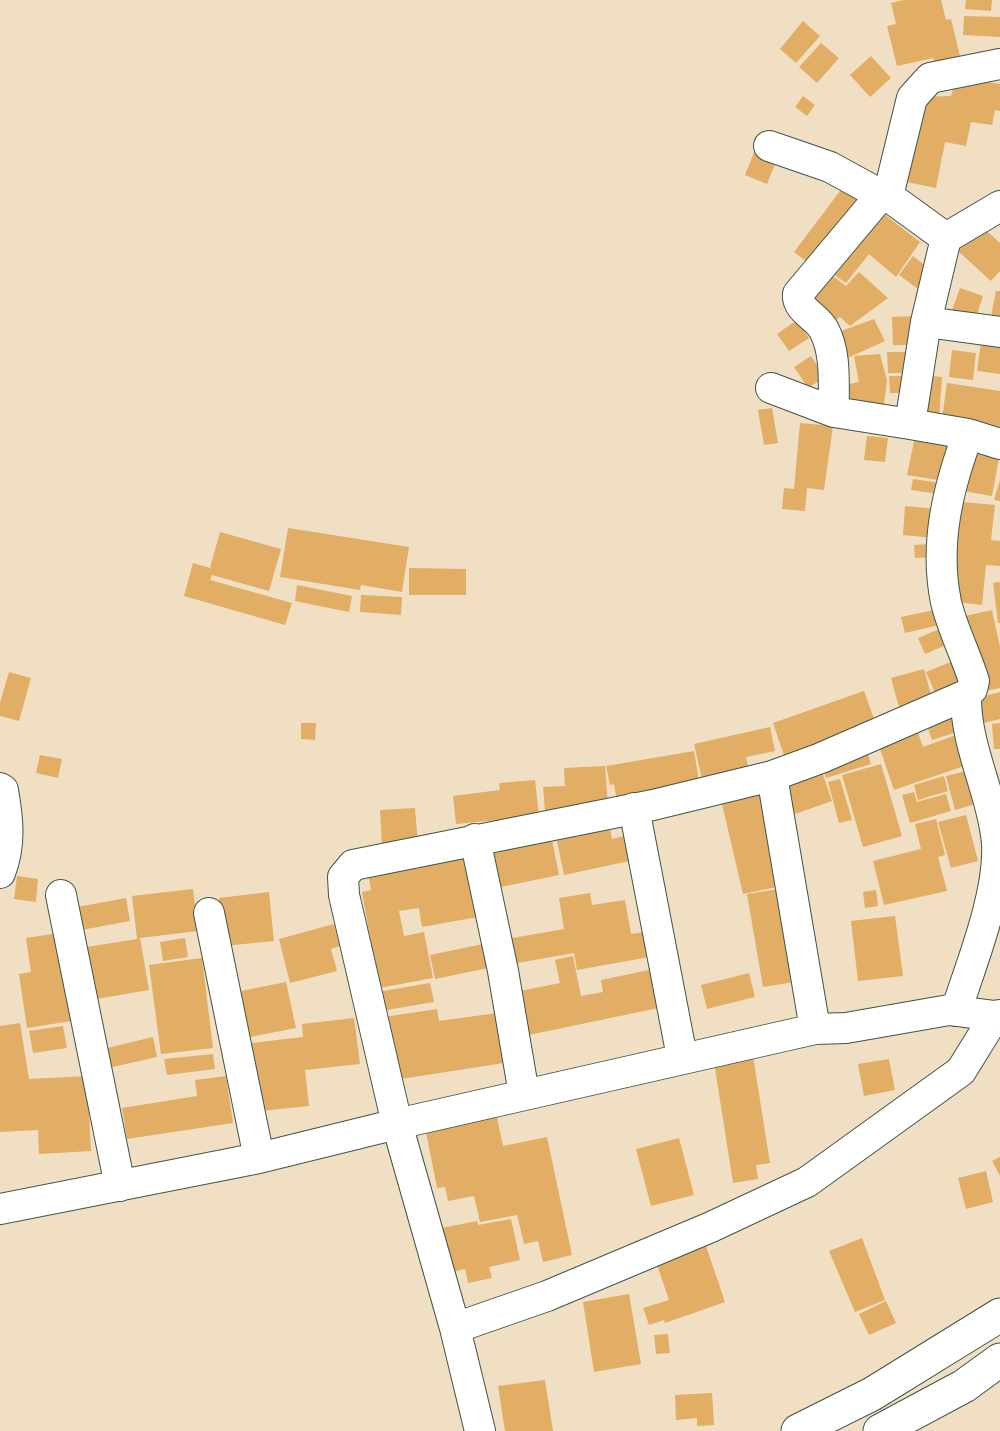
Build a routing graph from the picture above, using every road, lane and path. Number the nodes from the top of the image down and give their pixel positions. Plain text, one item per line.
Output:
1 (1000, 64) edge
2 (769, 146) dead end
3 (885, 195) junction
4 (1000, 206) edge
5 (946, 238) junction
6 (926, 322) junction
7 (1000, 332) edge
8 (771, 388) dead end
9 (834, 412) junction
10 (910, 424) junction
11 (968, 434) junction
12 (1000, 444) edge
13 (966, 695) junction
14 (772, 776) junction
15 (0, 788) edge
16 (634, 807) junction
17 (475, 839) junction
18 (0, 873) edge
19 (61, 895) dead end
20 (210, 913) dead end
21 (956, 1011) junction
22 (997, 1016) edge
23 (815, 1029) junction
24 (682, 1057) junction
25 (524, 1094) junction
26 (397, 1124) junction
27 (259, 1158) junction
28 (120, 1186) junction
29 (0, 1209) edge
30 (1000, 1315) edge
31 (455, 1328) junction
32 (1000, 1360) edge
33 (480, 1431) edge
34 (798, 1431) edge
35 (880, 1431) edge

1 - 3 street
2 - 3 street
3 - 5 street
3 - 9 street
4 - 5 street
5 - 6 street
6 - 7 street
6 - 10 street
8 - 9 street
9 - 10 street
10 - 11 street
11 - 12 street
11 - 13 street
13 - 14 street
13 - 21 street
14 - 16 street
14 - 23 street
15 - 18 street
16 - 17 street
16 - 24 street
17 - 25 street
17 - 26 street
19 - 28 street
20 - 27 street
21 - 22 street
21 - 23 street
22 - 31 street
23 - 24 street
24 - 25 street
25 - 26 street
26 - 27 street
26 - 31 street
27 - 28 street
28 - 29 street
30 - 34 street
31 - 33 street
32 - 35 street

